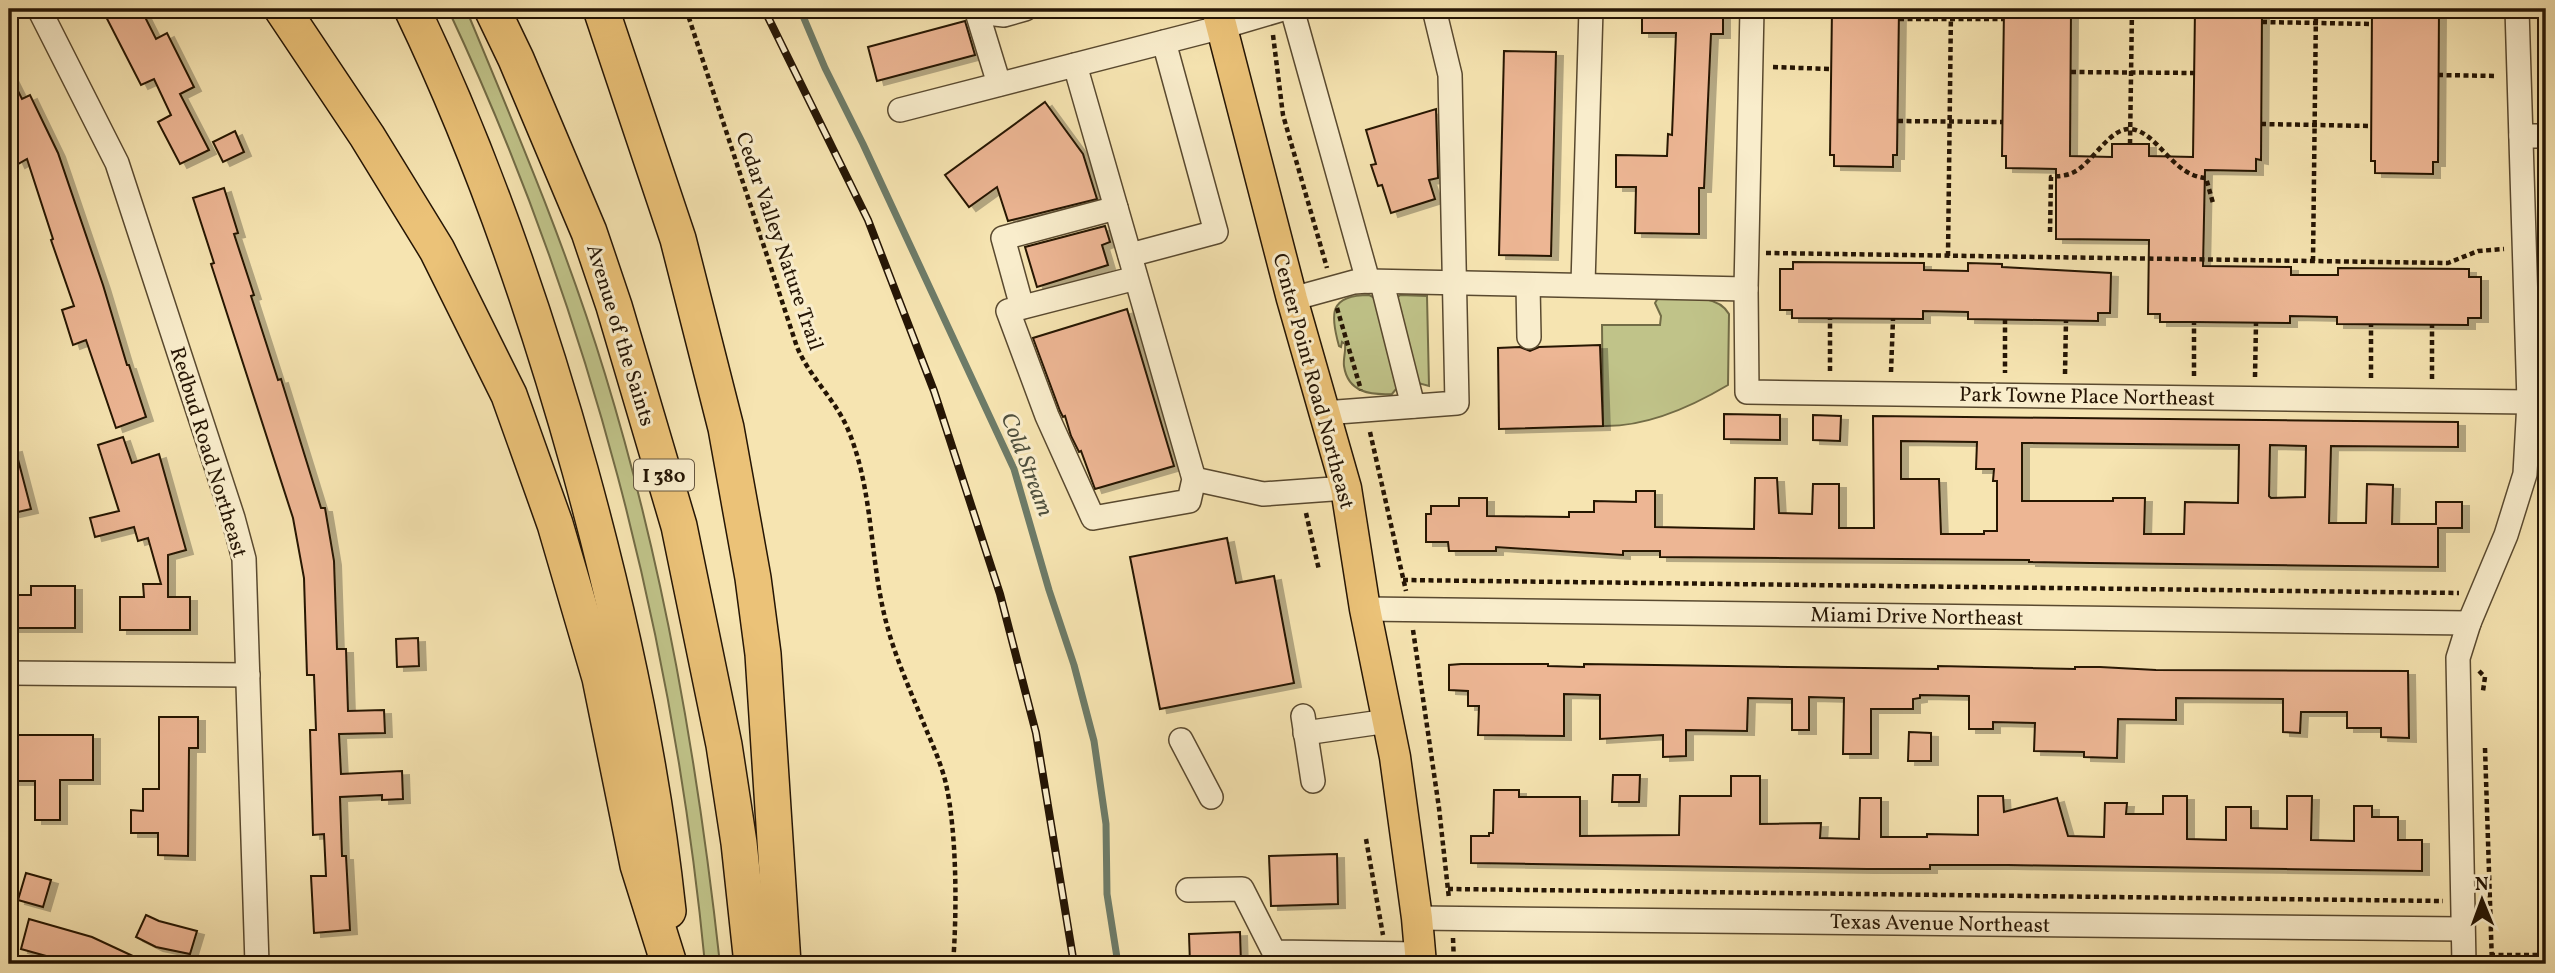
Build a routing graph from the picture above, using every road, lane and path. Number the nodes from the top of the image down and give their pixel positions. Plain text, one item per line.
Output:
1 (39, 9) edge
2 (282, 9) edge
3 (412, 9) edge
4 (492, 9) edge
5 (601, 9) edge
6 (686, 9) edge
7 (976, 9) edge
8 (992, 9) edge
9 (1025, 9) edge
10 (1292, 9) edge
11 (1434, 9) edge
12 (1591, 9) edge
13 (1752, 9) edge
14 (1951, 9) edge
15 (2132, 9) edge
16 (2316, 9) edge
17 (2517, 9) edge
18 (2543, 9) edge
19 (1220, 18) edge
20 (1278, 18) edge
21 (1899, 19) dead end
22 (1951, 19) junction
23 (2004, 19) dead end
24 (2543, 20) dead end
25 (2262, 22) dead end
26 (2316, 23) junction
27 (2372, 24) dead end
28 (1164, 42) junction
29 (1075, 65) junction
30 (1751, 67) junction
31 (1831, 69) dead end
32 (2071, 72) dead end
33 (2131, 72) junction
34 (2194, 73) dead end
35 (2438, 75) dead end
36 (2501, 76) dead end
37 (999, 85) junction
38 (900, 110) dead end
39 (1898, 121) dead end
40 (1950, 122) junction
41 (2003, 122) dead end
42 (2261, 124) dead end
43 (2315, 125) junction
44 (2371, 126) dead end
45 (2130, 129) junction
46 (2521, 136) junction
47 (2546, 136) edge
48 (2130, 144) dead end
49 (2041, 199) dead end
50 (2051, 199) junction
51 (2213, 202) dead end
52 (1116, 208) junction
53 (2050, 232) dead end
54 (2505, 237) dead end
55 (1747, 252) junction
56 (1130, 255) junction
57 (1948, 256) junction
58 (2313, 261) junction
59 (1327, 268) dead end
60 (1136, 278) junction
61 (1375, 282) junction
62 (1583, 284) junction
63 (1453, 285) junction
64 (1528, 285) junction
65 (1746, 289) junction
66 (2536, 292) edge
67 (1292, 299) junction
68 (1022, 307) junction
69 (1337, 307) dead end
70 (1830, 318) dead end
71 (1893, 319) dead end
72 (2005, 319) dead end
73 (2066, 320) dead end
74 (2194, 322) dead end
75 (2256, 323) dead end
76 (2371, 324) dead end
77 (2432, 325) dead end
78 (1529, 337) dead end
79 (1361, 391) dead end
80 (1830, 393) junction
81 (1891, 394) junction
82 (2005, 395) junction
83 (2065, 396) junction
84 (2193, 398) junction
85 (2255, 398) junction
86 (2371, 400) junction
87 (2431, 401) junction
88 (1413, 406) junction
89 (1324, 412) junction
90 (2535, 416) edge
91 (1370, 429) dead end
92 (1194, 479) junction
93 (1346, 488) junction
94 (1300, 491) junction
95 (1319, 570) dead end
96 (1404, 580) junction
97 (1406, 591) dead end
98 (2467, 593) dead end
99 (1365, 609) junction
100 (2469, 623) junction
101 (1412, 626) dead end
102 (2476, 667) dead end
103 (9, 673) edge
104 (248, 676) junction
105 (2483, 703) dead end
106 (1388, 721) junction
107 (1181, 740) dead end
108 (2484, 745) dead end
109 (1313, 782) dead end
110 (1211, 797) dead end
111 (1366, 839) dead end
112 (1448, 889) junction
113 (1188, 890) dead end
114 (1449, 900) dead end
115 (2447, 901) dead end
116 (1417, 918) junction
117 (2462, 929) junction
118 (1452, 934) dead end
119 (1386, 953) junction
120 (2492, 955) junction
121 (2546, 955) edge
122 (1421, 959) edge
123 (2473, 959) edge
124 (257, 964) edge
125 (669, 964) edge
126 (674, 964) edge
127 (752, 964) edge
128 (783, 964) edge
129 (953, 964) edge
130 (1454, 964) edge
131 (2492, 964) edge

1 - 104 street, Redbud Road Northeast
2 - 125 highway
3 - 126 highway
4 - 127 highway, Avenue of the Saints / I 380
5 - 128 highway
6 - 129 path, Cedar Valley Nature Trail
7 - 37 street
8 - 9 street
10 - 61 street
11 - 63 street
12 - 62 street
13 - 30 street
14 - 22 path
15 - 33 path
16 - 26 path
17 - 46 street
18 - 24 path
19 - 20 street
19 - 28 street
19 - 67 main road, Center Point Road Northeast
20 - 59 path
21 - 22 path
22 - 23 path
22 - 40 path
25 - 26 path
26 - 27 path
26 - 43 path
28 - 29 street
28 - 56 street
29 - 37 street
29 - 52 street
30 - 31 path
30 - 55 street
32 - 33 path
33 - 34 path
33 - 45 path
35 - 36 path
37 - 38 street
39 - 40 path
40 - 41 path
40 - 57 path
42 - 43 path
43 - 44 path
43 - 58 path
45 - 48 path
45 - 50 path
45 - 51 path
46 - 47 street
46 - 66 street
49 - 50 path
50 - 53 path
52 - 56 street
52 - 68 street
54 - 58 path
55 - 57 path
55 - 65 street
56 - 60 street
57 - 58 path
60 - 68 street
60 - 92 street
61 - 63 street
61 - 67 street
61 - 88 street
62 - 64 street
62 - 65 street
63 - 64 street
63 - 88 street
64 - 78 street
65 - 80 street, Park Towne Place Northeast
66 - 90 street
67 - 89 main road, Center Point Road Northeast
68 - 92 street
69 - 79 path
70 - 80 path
71 - 81 path
72 - 82 path
73 - 83 path
74 - 84 path
75 - 85 path
76 - 86 path
77 - 87 path
80 - 81 street, Park Towne Place Northeast
81 - 82 street, Park Towne Place Northeast
82 - 83 street, Park Towne Place Northeast
83 - 84 street, Park Towne Place Northeast
84 - 85 street, Park Towne Place Northeast
85 - 86 street, Park Towne Place Northeast
86 - 87 street, Park Towne Place Northeast
87 - 90 street, Park Towne Place Northeast
88 - 89 street
89 - 93 main road, Center Point Road Northeast
90 - 100 street
91 - 96 path
92 - 94 street
93 - 94 street
93 - 99 main road, Center Point Road Northeast
94 - 95 path
96 - 97 path
96 - 98 path
99 - 100 street, Miami Drive Northeast
99 - 106 main road, Center Point Road Northeast
100 - 117 street
101 - 112 path
102 - 105 path
103 - 104 street
104 - 124 street, Redbud Road Northeast
106 - 109 street
106 - 116 main road, Center Point Road Northeast
107 - 110 street
108 - 120 path
111 - 119 path
112 - 114 path
112 - 115 path
113 - 119 street
116 - 117 street, Texas Avenue Northeast
116 - 122 main road, Center Point Road Northeast
117 - 123 street
118 - 130 path
119 - 122 street
120 - 121 path
120 - 123 path
120 - 131 path

